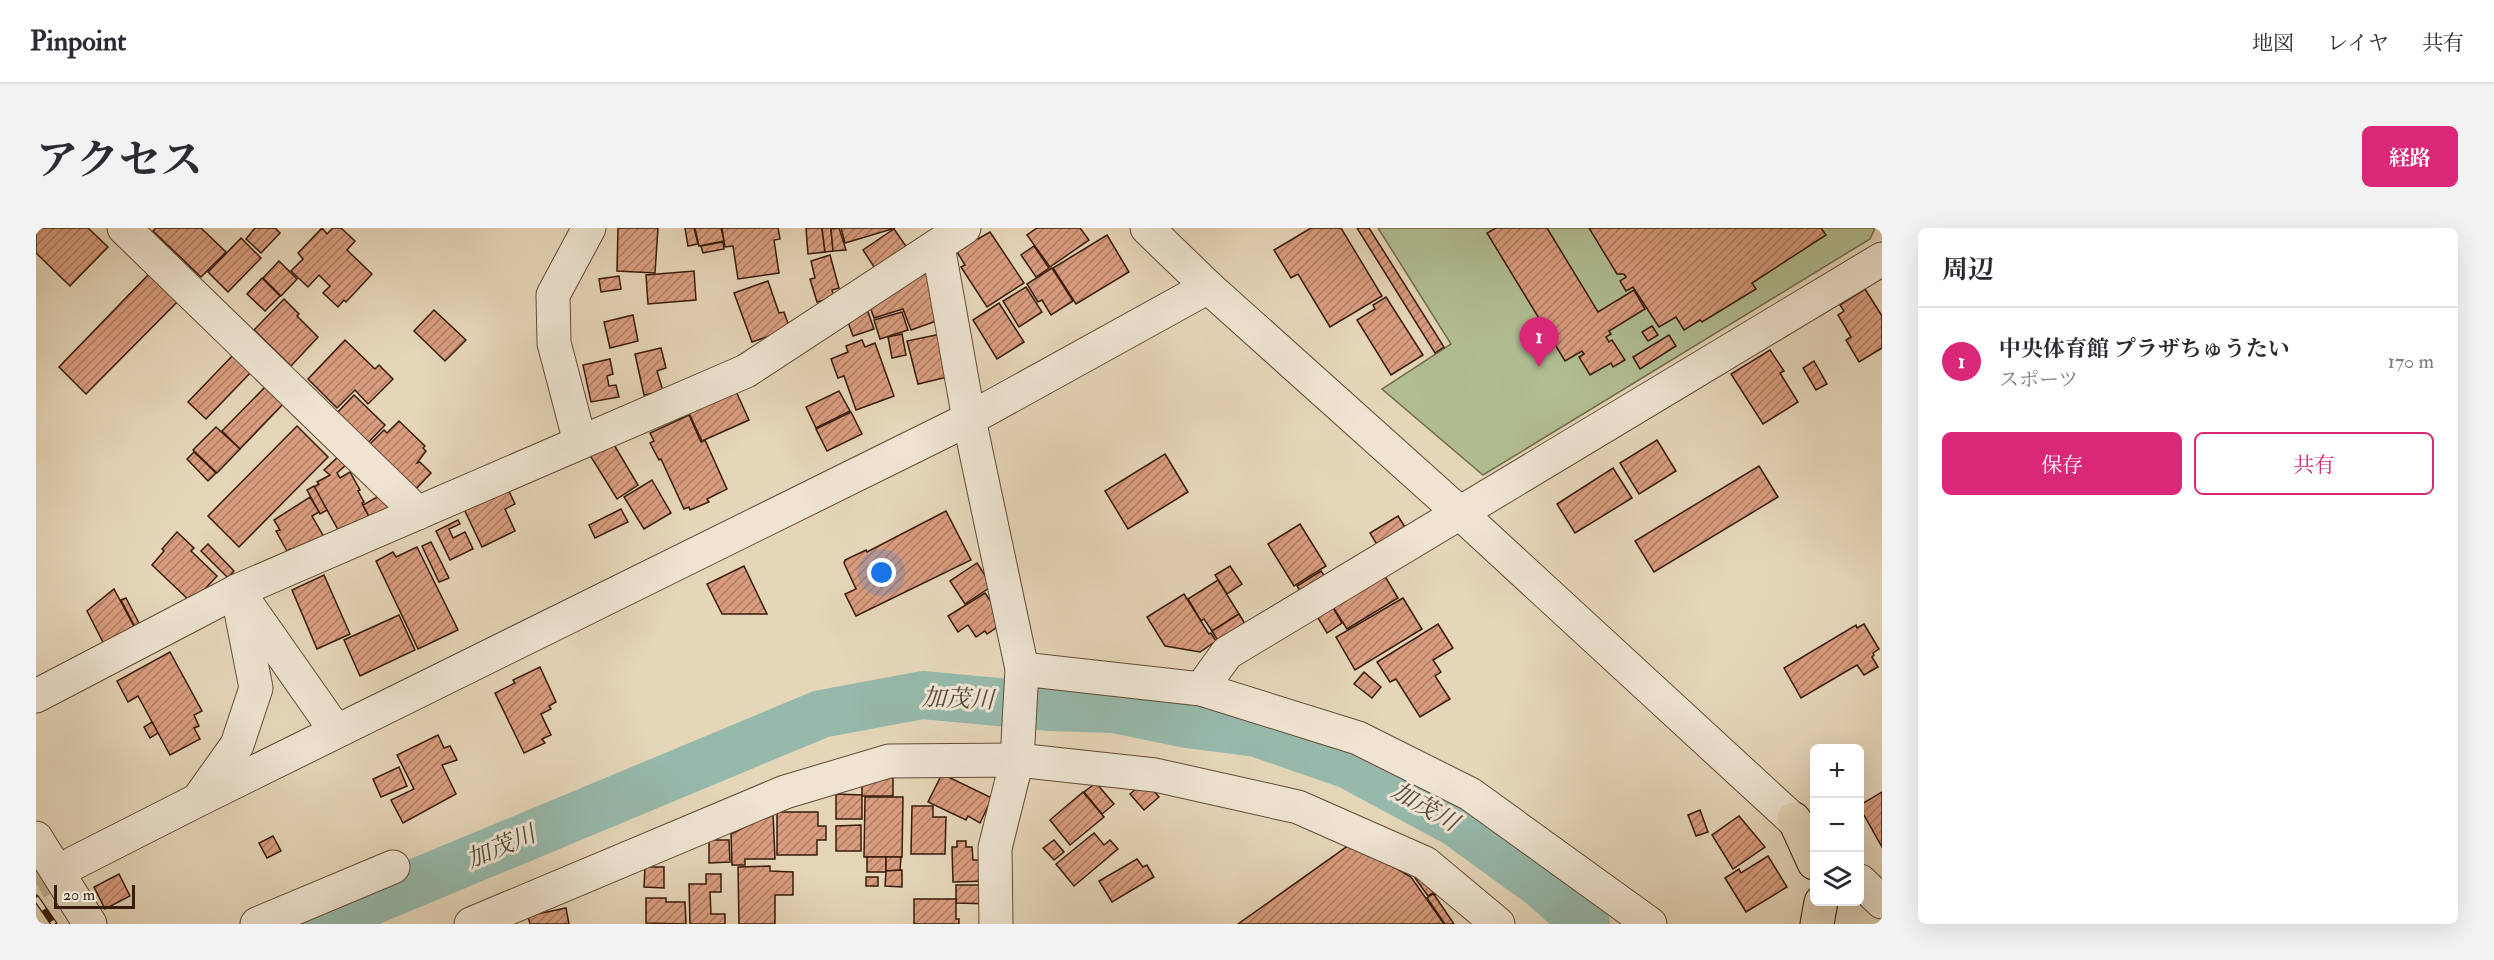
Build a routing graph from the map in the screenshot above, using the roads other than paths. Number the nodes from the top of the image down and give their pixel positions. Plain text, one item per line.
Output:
1 (124, 228) edge
2 (589, 228) edge
3 (1147, 228) edge
4 (951, 237) edge
5 (1882, 259) edge
6 (1208, 286) junction
7 (969, 419) junction
8 (580, 442) junction
9 (418, 513) junction
10 (1461, 514) junction
11 (237, 591) junction
12 (1022, 669) junction
13 (1201, 689) junction
14 (36, 696) edge
15 (336, 731) junction
16 (1017, 760) junction
17 (198, 800) junction
18 (1804, 829) edge
19 (36, 838) edge
20 (1811, 852) edge
21 (74, 863) tunnel mouth
22 (393, 867) dead end
23 (1864, 885) edge
24 (1882, 902) edge
25 (1820, 906) edge
26 (304, 915) edge
27 (90, 924) edge
28 (257, 924) edge
29 (471, 924) edge
30 (996, 924) edge
31 (1498, 924) edge
32 (1650, 924) edge
33 (1817, 924) edge

1 - 9 street
2 - 8 street
3 - 6 street
4 - 7 street
4 - 8 street
5 - 10 street
6 - 7 street
6 - 10 street
7 - 12 street
7 - 15 street
8 - 9 street
9 - 11 street
10 - 13 street
10 - 18 street
11 - 14 street
11 - 15 street
11 - 17 street
12 - 13 street
12 - 16 street
13 - 32 street
15 - 17 street
16 - 29 street
16 - 30 street
16 - 31 street
17 - 21 street
18 - 20 highway
19 - 27 street
22 - 26 street
23 - 24 street
25 - 33 highway
26 - 28 street

